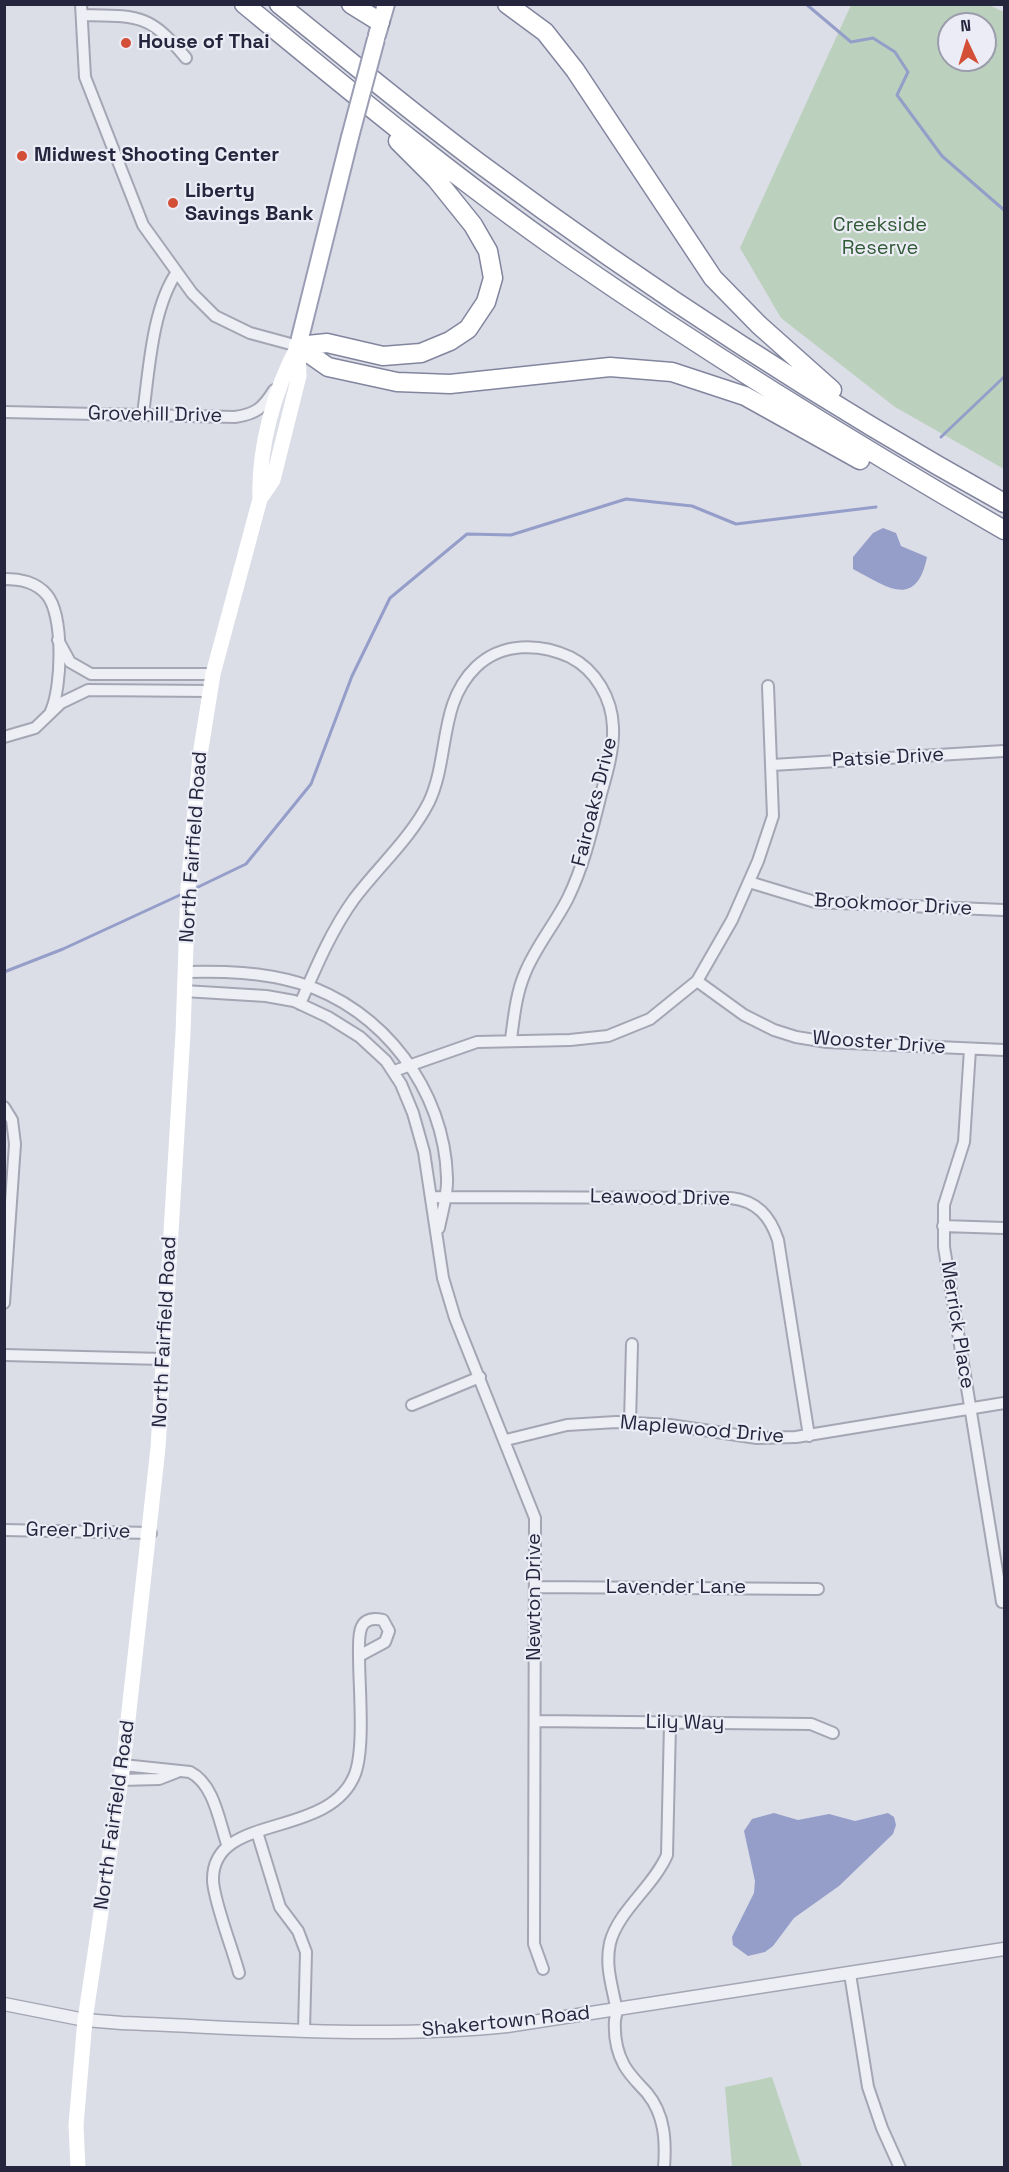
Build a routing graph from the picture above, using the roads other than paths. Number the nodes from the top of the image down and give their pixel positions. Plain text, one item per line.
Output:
1 (244, 4) edge
2 (279, 4) edge
3 (351, 4) edge
4 (386, 4) edge
5 (507, 4) edge
6 (81, 10) edge
7 (378, 31) junction
8 (186, 58) dead end
9 (331, 75) junction
10 (177, 272) junction
11 (298, 346) junction
12 (284, 373) junction
13 (4, 412) edge
14 (143, 414) junction
15 (910, 449) junction
16 (260, 499) junction
17 (1005, 503) edge
18 (1005, 530) edge
19 (4, 579) edge
20 (58, 640) junction
21 (213, 674) junction
22 (768, 686) dead end
23 (210, 691) junction
24 (49, 713) junction
25 (4, 737) edge
26 (1005, 752) edge
27 (772, 765) junction
28 (749, 882) junction
29 (1005, 910) edge
30 (185, 972) junction
31 (697, 981) junction
32 (308, 986) junction
33 (184, 991) junction
34 (300, 1004) junction
35 (511, 1040) junction
36 (970, 1048) junction
37 (1005, 1050) edge
38 (410, 1065) junction
39 (394, 1071) junction
40 (4, 1107) edge
41 (444, 1196) junction
42 (431, 1197) junction
43 (944, 1226) junction
44 (1005, 1228) edge
45 (438, 1240) junction
46 (4, 1304) edge
47 (632, 1344) dead end
48 (4, 1355) edge
49 (162, 1359) junction
50 (480, 1377) junction
51 (1005, 1403) edge
52 (412, 1405) dead end
53 (970, 1410) junction
54 (630, 1423) junction
55 (809, 1436) junction
56 (506, 1440) junction
57 (4, 1530) edge
58 (151, 1533) junction
59 (1002, 1579) edge
60 (535, 1587) junction
61 (818, 1589) dead end
62 (1002, 1602) dead end
63 (359, 1656) dead end
64 (536, 1721) junction
65 (670, 1724) junction
66 (833, 1732) dead end
67 (122, 1772) junction
68 (257, 1832) junction
69 (227, 1844) junction
70 (1005, 1949) edge
71 (543, 1969) dead end
72 (239, 1973) dead end
73 (850, 1974) junction
74 (4, 2004) edge
75 (617, 2009) junction
76 (85, 2020) junction
77 (304, 2030) junction
78 (78, 2168) edge
79 (664, 2168) edge
80 (900, 2168) edge

1 - 9 highway
2 - 15 highway
3 - 7 highway
4 - 7 main road, North Fairfield Road
5 - 15 highway
6 - 8 street
6 - 10 street
7 - 11 main road, North Fairfield Road, bridge
9 - 11 highway
9 - 18 highway
10 - 11 street
10 - 14 street
11 - 12 main road, North Fairfield Road
11 - 16 main road, North Fairfield Road
11 - 18 highway
12 - 14 street, Grovehill Drive
12 - 16 main road, North Fairfield Road
13 - 14 street, Grovehill Drive
15 - 17 highway
16 - 21 main road, North Fairfield Road
19 - 20 street
20 - 21 street
20 - 24 street
21 - 23 main road, North Fairfield Road
22 - 27 street
23 - 24 street
23 - 30 main road, North Fairfield Road
24 - 25 street
26 - 27 street, Patsie Drive
27 - 28 street
28 - 29 street, Brookmoor Drive
28 - 31 street
30 - 32 street, Newton Drive
30 - 33 main road, North Fairfield Road
31 - 35 street
31 - 36 street, Wooster Drive
32 - 34 street, Fairoaks Drive
32 - 35 street, Fairoaks Drive
32 - 38 street, Newton Drive
33 - 34 street, Newton Drive
33 - 49 main road, North Fairfield Road
34 - 39 street, Newton Drive
35 - 38 street
36 - 37 street, Wooster Drive
36 - 43 street, Merrick Place
38 - 39 street
38 - 41 street, Newton Drive
39 - 42 street, Newton Drive
40 - 46 street
41 - 42 street, Leawood Drive
41 - 45 street, Newton Drive
41 - 55 street, Leawood Drive
42 - 45 street, Newton Drive
43 - 44 street
43 - 53 street, Merrick Place
45 - 50 street, Newton Drive
47 - 54 street
48 - 49 street
49 - 58 main road, North Fairfield Road
50 - 52 street
50 - 56 street, Newton Drive
51 - 53 street, Maplewood Drive
53 - 55 street, Maplewood Drive
53 - 59 street, Merrick Place
54 - 55 street, Maplewood Drive
54 - 56 street, Maplewood Drive
56 - 60 street, Newton Drive
57 - 58 street, Greer Drive
58 - 67 main road, North Fairfield Road
59 - 62 street, Merrick Place
60 - 61 street, Lavender Lane
60 - 64 street, Newton Drive
63 - 68 street
64 - 65 street, Lily Way
64 - 71 street, Newton Drive
65 - 66 street, Lily Way
65 - 75 street
67 - 69 street
67 - 76 main road, North Fairfield Road
68 - 69 street
68 - 77 street
69 - 72 street
70 - 73 street, Shakertown Road
73 - 75 street, Shakertown Road
73 - 80 street
74 - 76 street, Shakertown Road
75 - 77 street, Shakertown Road
75 - 79 street
76 - 77 street, Shakertown Road
76 - 78 main road, North Fairfield Road

